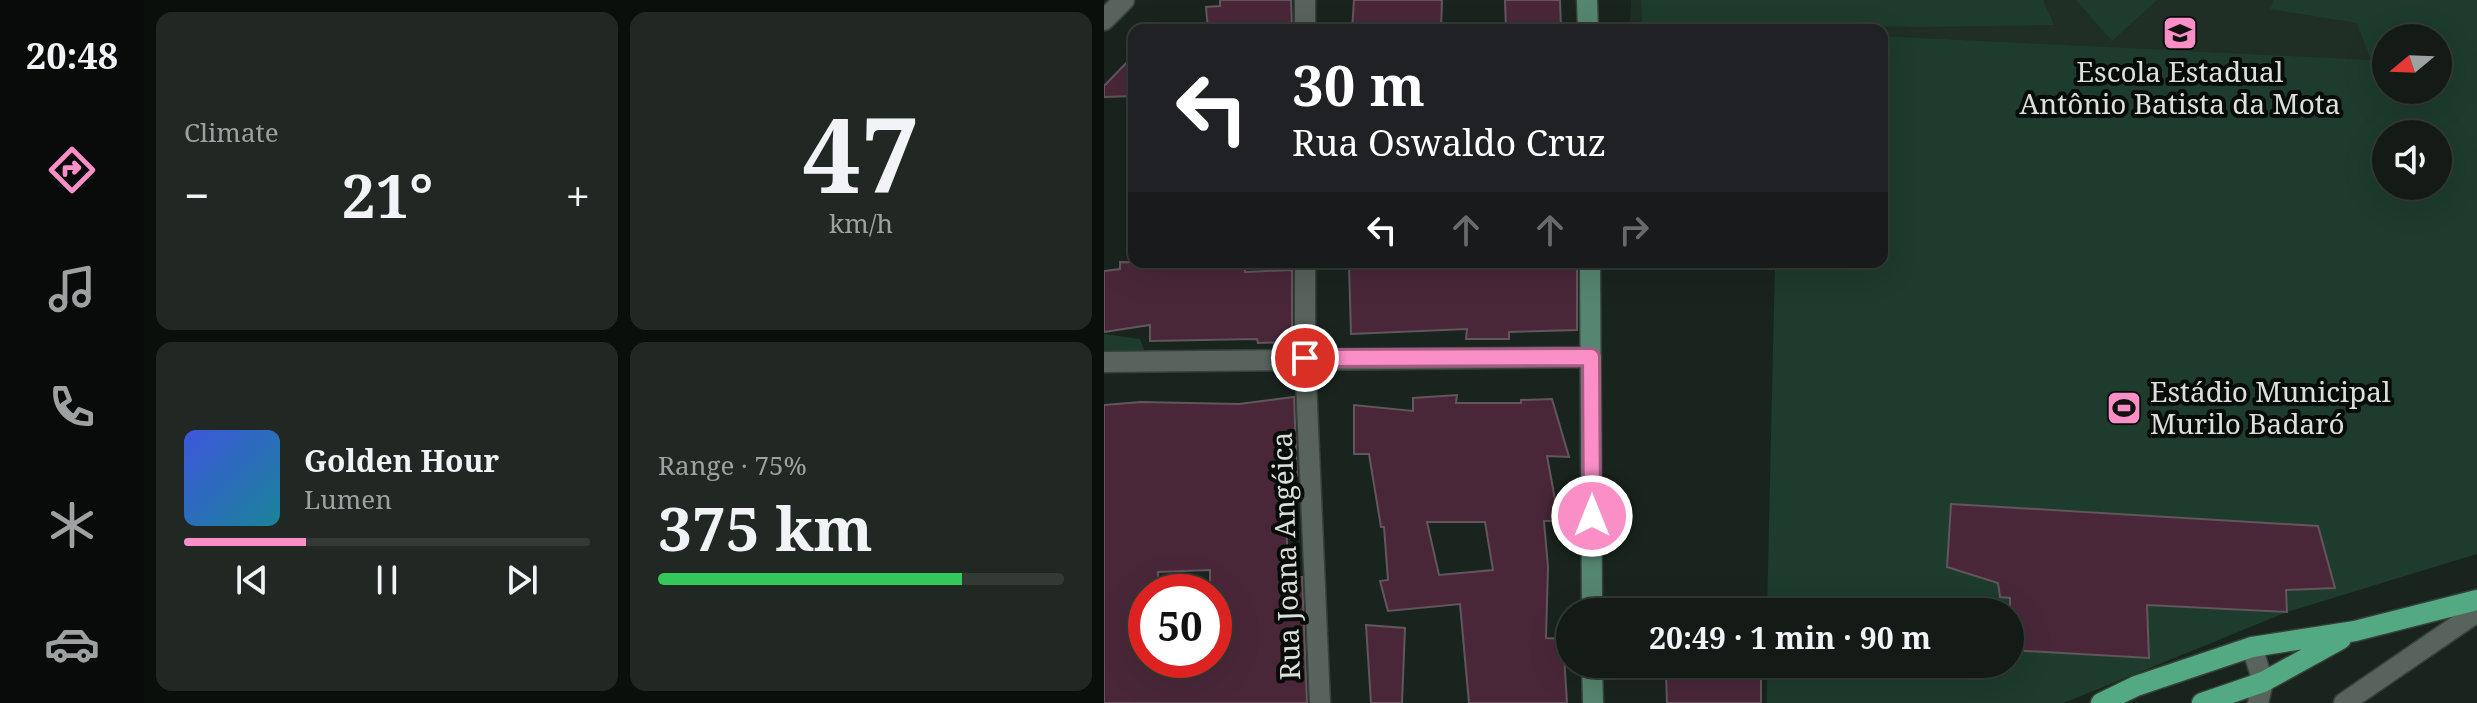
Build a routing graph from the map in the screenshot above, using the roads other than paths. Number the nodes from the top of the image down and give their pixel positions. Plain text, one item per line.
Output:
1 (1124, 0) edge
2 (1305, 0) edge
3 (1587, 0) edge
4 (1104, 20) edge
5 (1305, 24) edge
6 (1588, 24) edge
7 (1305, 268) edge
8 (1590, 268) edge
9 (1591, 357) junction
10 (1305, 358) junction
11 (1104, 362) edge
12 (1592, 598) edge
13 (2477, 600) edge
14 (2477, 612) edge
15 (2355, 631) junction
16 (2252, 647) junction
17 (1592, 678) edge
18 (2263, 682) junction
19 (1320, 703) edge
20 (1593, 703) edge
21 (2101, 703) edge
22 (2202, 703) edge
23 (2258, 703) edge
24 (2344, 703) edge

1 - 4 street
2 - 5 street
3 - 6 main road
7 - 10 street, Rua Joana Angéica
8 - 9 main road
9 - 10 street
9 - 12 main road
10 - 11 street
10 - 19 street, Rua Joana Angéica
13 - 15 main road
14 - 24 street
15 - 16 main road
15 - 18 main road
16 - 18 street
16 - 21 main road
17 - 20 main road
18 - 22 main road
18 - 23 street

